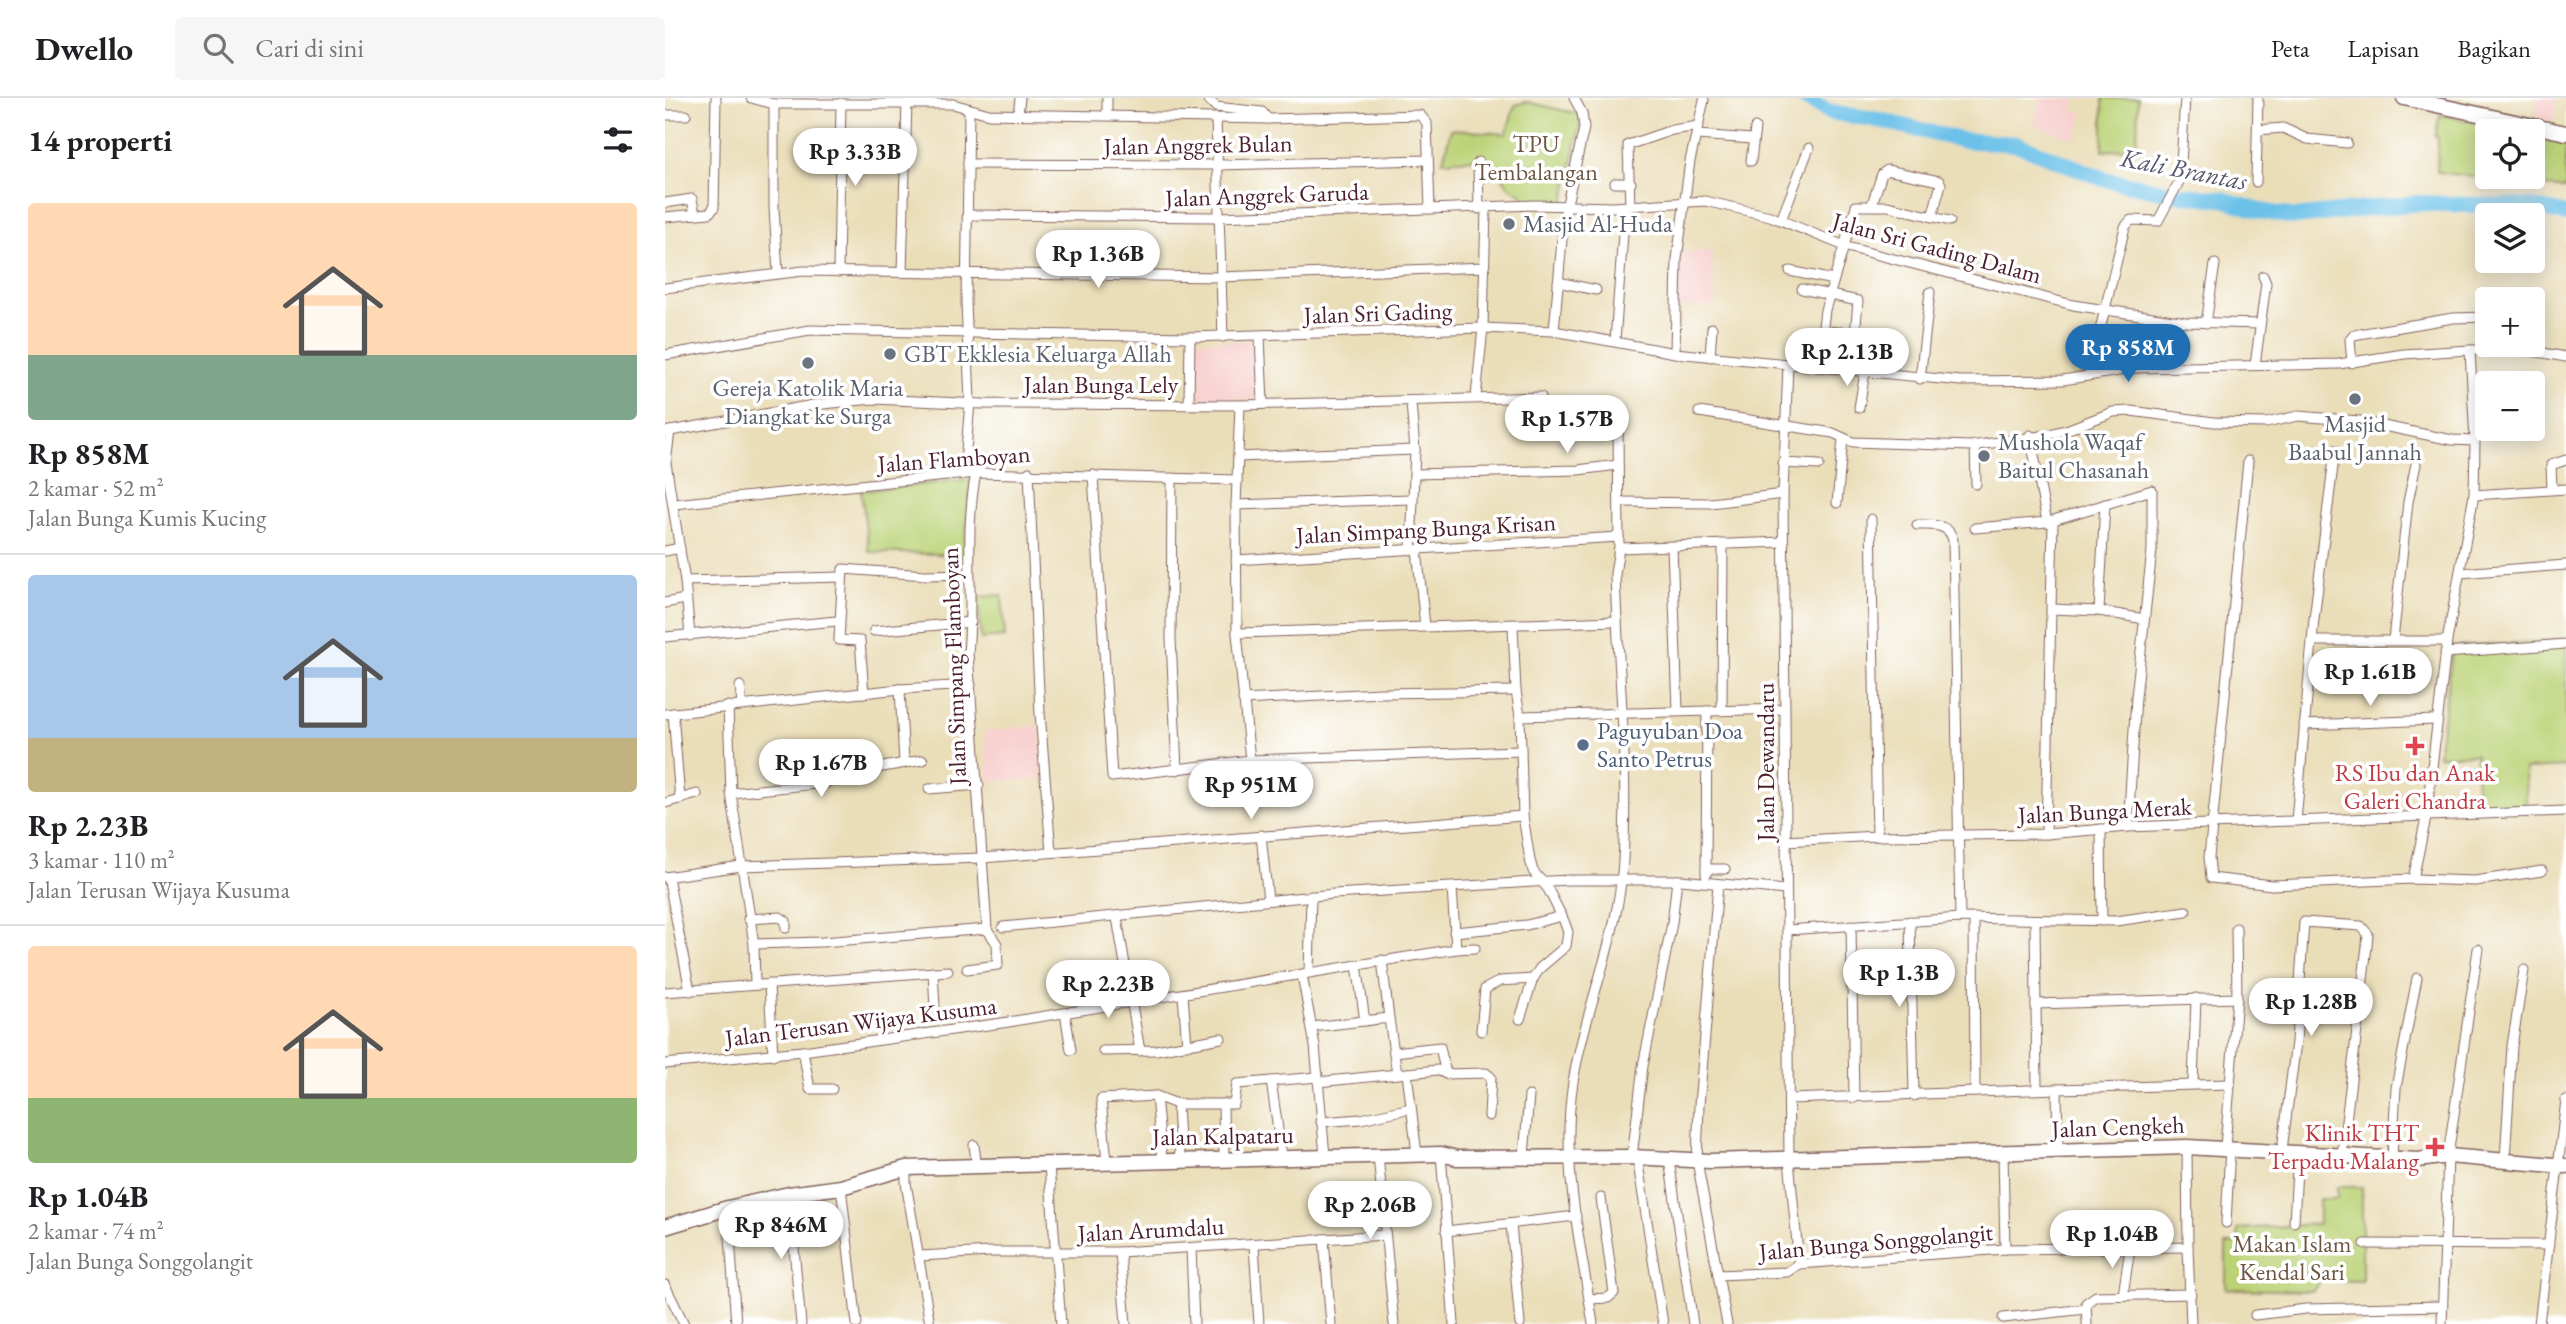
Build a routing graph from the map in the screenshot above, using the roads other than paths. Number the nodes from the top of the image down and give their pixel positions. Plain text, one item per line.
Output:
1 (716, 98) edge
2 (751, 98) edge
3 (1020, 98) edge
4 (1107, 98) edge
5 (1207, 98) edge
6 (1574, 98) edge
7 (2185, 98) edge
8 (2258, 98) edge
9 (2404, 98) edge
10 (816, 100) edge
11 (1704, 100) dead end
12 (841, 103) junction
13 (907, 103) junction
14 (774, 104) junction
15 (969, 110) junction
16 (1018, 114) junction
17 (1107, 114) junction
18 (665, 115) edge
19 (686, 115) dead end
20 (1216, 119) junction
21 (1268, 119) junction
22 (1755, 128) dead end
23 (2258, 130) junction
24 (1698, 131) junction
25 (2566, 132) edge
26 (1752, 139) junction
27 (2347, 143) dead end
28 (1809, 148) dead end
29 (1427, 160) junction
30 (1751, 161) dead end
31 (1478, 162) dead end
32 (968, 164) junction
33 (1218, 165) junction
34 (2256, 182) dead end
35 (1615, 183) dead end
36 (1631, 183) junction
37 (1686, 202) junction
38 (665, 203) edge
39 (1872, 204) junction
40 (1566, 207) junction
41 (1628, 207) junction
42 (1430, 209) junction
43 (1483, 209) junction
44 (695, 214) junction
45 (969, 215) junction
46 (1218, 216) junction
47 (1932, 216) junction
48 (665, 217) edge
49 (1781, 220) junction
50 (1950, 221) dead end
51 (1844, 247) junction
52 (2215, 264) dead end
53 (1485, 267) junction
54 (1790, 271) dead end
55 (838, 272) junction
56 (902, 272) junction
57 (778, 273) junction
58 (968, 273) junction
59 (2263, 276) dead end
60 (1221, 277) junction
61 (1833, 280) junction
62 (1558, 282) junction
63 (665, 288) edge
64 (1802, 289) dead end
65 (1596, 290) dead end
66 (1930, 292) dead end
67 (1830, 296) junction
68 (2106, 310) junction
69 (2475, 317) edge
70 (2206, 323) junction
71 (2260, 324) junction
72 (1483, 328) junction
73 (1712, 328) dead end
74 (1554, 331) junction
75 (1822, 331) junction
76 (966, 332) junction
77 (1855, 333) junction
78 (1189, 337) junction
79 (1223, 337) junction
80 (1260, 337) junction
81 (1615, 341) junction
82 (2470, 350) junction
83 (1675, 353) junction
84 (665, 355) edge
85 (1710, 357) junction
86 (2566, 357) edge
87 (2352, 363) junction
88 (1788, 364) junction
89 (2255, 365) junction
90 (1818, 367) junction
91 (1852, 371) junction
92 (1865, 372) junction
93 (2089, 375) junction
94 (1920, 379) junction
95 (1476, 397) junction
96 (1541, 397) dead end
97 (969, 402) junction
98 (1263, 403) junction
99 (1411, 403) junction
100 (1189, 404) junction
101 (1240, 405) junction
102 (1859, 408) dead end
103 (2474, 409) joint
104 (1699, 412) dead end
105 (1785, 424) junction
106 (1618, 425) dead end
107 (668, 431) edge
108 (2030, 435) junction
109 (1843, 439) junction
110 (2475, 441) junction
111 (1975, 445) junction
112 (1415, 450) junction
113 (2335, 450) dead end
114 (1238, 457) junction
115 (2566, 460) edge
116 (2248, 461) dead end
117 (1783, 463) junction
118 (2416, 464) dead end
119 (1618, 465) junction
120 (1819, 466) dead end
121 (1029, 472) junction
122 (976, 473) junction
123 (964, 474) junction
124 (1414, 474) junction
125 (1093, 475) junction
126 (1172, 478) junction
127 (1237, 480) junction
128 (1976, 484) dead end
129 (2552, 489) junction
130 (2566, 489) edge
131 (1783, 494) junction
132 (2474, 495) junction
133 (1411, 499) junction
134 (1619, 502) junction
135 (1837, 503) dead end
136 (2105, 504) junction
137 (1236, 505) junction
138 (671, 509) edge
139 (1871, 519) dead end
140 (2050, 521) junction
141 (1917, 525) dead end
142 (1975, 528) dead end
143 (1619, 542) junction
144 (1784, 542) junction
145 (1723, 544) junction
146 (1672, 545) junction
147 (680, 548) junction
148 (1414, 550) junction
149 (665, 551) edge
150 (1236, 560) junction
151 (2566, 565) edge
152 (2460, 573) junction
153 (968, 574) junction
154 (842, 577) junction
155 (685, 581) junction
156 (685, 599) junction
157 (665, 603) edge
158 (2052, 609) junction
159 (2099, 611) junction
160 (2144, 619) junction
161 (837, 621) junction
162 (1617, 621) junction
163 (971, 622) junction
164 (1425, 626) junction
165 (1513, 626) junction
166 (874, 631) dead end
167 (1237, 632) junction
168 (689, 636) junction
169 (665, 637) edge
170 (2392, 640) junction
171 (2312, 641) junction
172 (2447, 641) junction
173 (2566, 644) edge
174 (2445, 653) junction
175 (971, 685) junction
176 (740, 686) dead end
177 (901, 689) junction
178 (1516, 691) junction
179 (864, 693) junction
180 (1243, 700) junction
181 (742, 705) junction
182 (728, 706) junction
183 (1785, 709) junction
184 (1722, 710) junction
185 (1678, 711) junction
186 (1707, 711) junction
187 (1621, 712) junction
188 (669, 714) edge
189 (1520, 716) junction
190 (2436, 720) junction
191 (2304, 725) junction
192 (1521, 751) junction
193 (923, 760) dead end
194 (1250, 760) junction
195 (904, 763) junction
196 (1177, 770) junction
197 (979, 785) junction
198 (929, 789) dead end
199 (731, 793) junction
200 (697, 794) dead end
201 (680, 799) junction
202 (665, 803) edge
203 (2566, 811) edge
204 (1523, 816) junction
205 (2426, 818) junction
206 (2296, 821) junction
207 (2214, 825) junction
208 (2128, 827) junction
209 (2101, 830) junction
210 (2046, 834) junction
211 (1261, 835) junction
212 (1877, 836) junction
213 (1957, 836) junction
214 (1786, 841) junction
215 (1051, 852) junction
216 (982, 858) junction
217 (741, 866) junction
218 (1725, 869) dead end
219 (2542, 871) dead end
220 (667, 877) edge
221 (1621, 878) junction
222 (2413, 879) junction
223 (1677, 880) junction
224 (1542, 882) junction
225 (1718, 885) junction
226 (1452, 888) junction
227 (1786, 890) junction
228 (1311, 896) junction
229 (1268, 900) junction
230 (2186, 911) dead end
231 (1562, 916) junction
232 (1117, 918) junction
233 (1960, 918) junction
234 (1974, 918) junction
235 (748, 919) junction
236 (2035, 920) junction
237 (1910, 921) junction
238 (2102, 921) junction
239 (1851, 925) junction
240 (1003, 927) dead end
241 (786, 928) dead end
242 (2236, 928) dead end
243 (987, 929) junction
244 (1787, 930) junction
245 (1454, 932) junction
246 (754, 944) junction
247 (1475, 948) dead end
248 (1456, 949) junction
249 (2478, 949) dead end
250 (1382, 960) junction
251 (1357, 965) junction
252 (967, 969) dead end
253 (2524, 970) dead end
254 (948, 971) dead end
255 (933, 972) junction
256 (1305, 974) junction
257 (2417, 978) dead end
258 (1533, 979) junction
259 (769, 984) junction
260 (755, 985) junction
261 (690, 990) junction
262 (665, 992) edge
263 (1183, 995) junction
264 (2196, 998) junction
265 (2237, 998) junction
266 (1131, 1002) junction
267 (2036, 1004) junction
268 (935, 1007) dead end
269 (1065, 1013) junction
270 (1389, 1018) junction
271 (1520, 1019) dead end
272 (1365, 1021) junction
273 (1312, 1027) junction
274 (1481, 1031) dead end
275 (1221, 1038) dead end
276 (1187, 1045) junction
277 (1071, 1050) dead end
278 (803, 1051) junction
279 (1103, 1051) dead end
280 (1140, 1051) junction
281 (1394, 1052) junction
282 (773, 1055) junction
283 (665, 1064) edge
284 (1402, 1073) junction
285 (1446, 1074) junction
286 (1318, 1080) junction
287 (1271, 1081) junction
288 (2193, 1084) junction
289 (2229, 1084) junction
290 (832, 1089) dead end
291 (2037, 1089) junction
292 (2057, 1089) junction
293 (1975, 1092) junction
294 (1156, 1096) junction
295 (1529, 1096) dead end
296 (1914, 1096) junction
297 (1854, 1098) junction
298 (1790, 1099) junction
299 (2566, 1100) edge
300 (1177, 1104) junction
301 (1223, 1104) junction
302 (1411, 1108) junction
303 (1489, 1116) dead end
304 (1321, 1122) junction
305 (974, 1145) dead end
306 (2187, 1147) junction
307 (2228, 1147) junction
308 (2282, 1150) junction
309 (2003, 1152) junction
310 (2058, 1152) junction
311 (2298, 1152) junction
312 (1417, 1154) junction
313 (1441, 1154) junction
314 (1378, 1155) junction
315 (2342, 1155) junction
316 (1325, 1156) junction
317 (1524, 1156) junction
318 (2448, 1156) junction
319 (1282, 1157) junction
320 (1569, 1157) junction
321 (1634, 1157) junction
322 (1224, 1158) junction
323 (2392, 1158) junction
324 (1180, 1159) junction
325 (1669, 1159) junction
326 (1162, 1160) junction
327 (1789, 1160) junction
328 (2505, 1160) junction
329 (1697, 1161) junction
330 (1107, 1162) junction
331 (1049, 1165) junction
332 (2562, 1165) edge
333 (906, 1168) junction
334 (977, 1168) junction
335 (841, 1187) junction
336 (789, 1194) junction
337 (1601, 1198) dead end
338 (728, 1209) junction
339 (1576, 1216) junction
340 (2294, 1222) dead end
341 (2226, 1223) dead end
342 (1511, 1224) junction
343 (665, 1227) edge
344 (1446, 1231) junction
345 (1385, 1235) junction
346 (1324, 1239) junction
347 (2365, 1244) dead end
348 (2443, 1244) junction
349 (1254, 1245) junction
350 (2549, 1245) junction
351 (2188, 1247) junction
352 (1191, 1248) junction
353 (2130, 1248) junction
354 (2005, 1250) junction
355 (1120, 1252) junction
356 (1056, 1254) junction
357 (920, 1256) junction
358 (1799, 1264) junction
359 (1718, 1275) junction
360 (665, 1285) edge
361 (2191, 1294) junction
362 (2123, 1296) junction
363 (1590, 1300) junction
364 (2442, 1306) junction
365 (2255, 1315) dead end
366 (2087, 1316) edge
367 (2003, 1318) dead end
368 (2442, 1323) edge
369 (684, 1324) edge
370 (736, 1324) edge
371 (801, 1324) edge
372 (857, 1324) edge
373 (930, 1324) edge
374 (1061, 1324) edge
375 (1126, 1324) edge
376 (1194, 1324) edge
377 (1259, 1324) edge
378 (1331, 1324) edge
379 (1394, 1324) edge
380 (1454, 1324) edge
381 (1520, 1324) edge
382 (1593, 1324) edge
383 (1663, 1324) edge
384 (1693, 1324) edge
385 (1727, 1324) edge
386 (2191, 1324) edge
387 (2539, 1324) edge

1 - 44 street
2 - 14 street
3 - 16 street
4 - 17 street
5 - 21 street
6 - 40 street
7 - 68 street
8 - 23 street
9 - 25 main road
10 - 12 street
10 - 14 street
11 - 24 street
12 - 13 street
12 - 55 street
13 - 15 street
13 - 56 street
14 - 57 street
15 - 16 street
15 - 32 street
16 - 17 street
17 - 20 street
18 - 19 street
20 - 21 street
20 - 33 street
21 - 29 street
22 - 26 street
23 - 27 street
23 - 34 street
24 - 26 street
24 - 36 street
24 - 37 street
26 - 30 street
28 - 49 street
29 - 33 street, Jalan Anggrek Bulan
29 - 42 street
31 - 43 street
32 - 33 street, Jalan Anggrek Bulan
32 - 45 street
33 - 46 street
35 - 36 street
36 - 41 street
37 - 41 street, Jalan Sri Gading Dalam
37 - 49 street, Jalan Sri Gading Dalam
37 - 83 street
38 - 44 street
39 - 47 street
39 - 47 street
39 - 51 street
40 - 41 street, Jalan Sri Gading Dalam
40 - 43 street, Jalan Anggrek Garuda
40 - 62 street
41 - 81 street
42 - 43 street, Jalan Anggrek Garuda
42 - 46 street, Jalan Anggrek Garuda
43 - 53 street
44 - 48 street
45 - 46 street, Jalan Anggrek Garuda
45 - 58 street
46 - 60 street
47 - 50 street
49 - 51 street, Jalan Sri Gading Dalam
51 - 61 street
51 - 68 street, Jalan Sri Gading Dalam
52 - 70 street
53 - 60 street
53 - 72 street
54 - 61 street
55 - 56 street
55 - 57 street
56 - 58 street
57 - 63 street
58 - 60 street
58 - 76 street
59 - 71 street
60 - 79 street
61 - 67 street
62 - 65 street
62 - 74 street
64 - 67 street
66 - 94 street
67 - 75 street
67 - 77 street
68 - 70 street, Jalan Sri Gading Dalam
68 - 93 street
69 - 87 street
70 - 71 street, Jalan Sri Gading Dalam
71 - 89 street
72 - 74 street, Jalan Sri Gading
72 - 80 street, Jalan Sri Gading
72 - 95 street
73 - 85 street
74 - 81 street, Jalan Sri Gading
75 - 77 street
75 - 90 street
76 - 78 street, Jalan Sri Gading
76 - 84 street, Jalan Sri Gading
76 - 97 street
77 - 91 street
78 - 79 street, Jalan Sri Gading
78 - 100 street
79 - 80 street, Jalan Sri Gading
80 - 98 street
81 - 83 street, Jalan Sri Gading
82 - 86 street, Jalan Sri Gading
82 - 87 street, Jalan Sri Gading
82 - 103 street
83 - 85 street, Jalan Sri Gading
85 - 88 street, Jalan Sri Gading
87 - 89 street, Jalan Sri Gading
88 - 90 street, Jalan Sri Gading
88 - 105 street, Jalan Dewandaru
89 - 93 street, Jalan Sri Gading
90 - 91 street, Jalan Sri Gading
91 - 92 street, Jalan Sri Gading
92 - 94 street, Jalan Sri Gading
92 - 102 street
93 - 94 street, Jalan Sri Gading
95 - 96 street, Jalan Bunga Lely
95 - 99 street, Jalan Bunga Lely
97 - 100 street, Jalan Bunga Lely
97 - 107 street, Jalan Bunga Lely
97 - 123 street
98 - 99 street, Jalan Bunga Lely
98 - 101 street, Jalan Bunga Lely
99 - 112 street
100 - 101 street, Jalan Bunga Lely
101 - 114 street
103 - 110 street
104 - 105 street
105 - 109 street
105 - 117 street, Jalan Dewandaru
106 - 119 street
107 - 138 street
108 - 110 street
108 - 111 street
108 - 140 street
109 - 111 street
109 - 135 street
110 - 132 street
111 - 128 street
112 - 114 street
112 - 124 street
113 - 171 street
114 - 127 street
115 - 129 street
116 - 207 street
117 - 120 street
117 - 131 street, Jalan Dewandaru
118 - 170 street
119 - 124 street
119 - 134 street
121 - 122 street, Jalan Flamboyan
121 - 125 street, Jalan Flamboyan
121 - 215 street
122 - 123 street, Jalan Flamboyan
122 - 153 street, Jalan Simpang Flamboyan
123 - 138 street, Jalan Flamboyan
124 - 133 street
125 - 126 street, Jalan Flamboyan
125 - 196 street
126 - 127 street, Jalan Flamboyan
126 - 196 street
127 - 137 street
129 - 130 street
129 - 132 street
131 - 134 street
131 - 144 street, Jalan Dewandaru
132 - 152 street
133 - 137 street
133 - 148 street
134 - 143 street
136 - 140 street
136 - 159 street
136 - 160 street
137 - 150 street
138 - 147 street
139 - 212 street
140 - 142 street
140 - 158 street
141 - 213 street
143 - 146 street, Jalan Simpang Bunga Krisan
143 - 148 street, Jalan Simpang Bunga Krisan
143 - 162 street
144 - 145 street, Jalan Simpang Bunga Krisan
144 - 183 street, Jalan Dewandaru
145 - 146 street, Jalan Simpang Bunga Krisan
145 - 184 street
146 - 185 street
147 - 149 street
147 - 155 street
148 - 150 street, Jalan Simpang Bunga Krisan
148 - 164 street
150 - 167 street
151 - 152 street
152 - 172 street
153 - 154 street
153 - 163 street, Jalan Simpang Flamboyan
154 - 155 street
154 - 161 street
155 - 156 street
156 - 157 street
156 - 168 street
158 - 159 street
158 - 210 street
159 - 160 street
160 - 208 street
161 - 168 street
161 - 179 street
162 - 165 street
162 - 187 street
163 - 166 street
163 - 175 street, Jalan Simpang Flamboyan
164 - 165 street
164 - 167 street
165 - 178 street
167 - 180 street
168 - 169 street
170 - 171 street
170 - 172 street
171 - 191 street
172 - 174 street
173 - 174 street
174 - 190 street
175 - 177 street
175 - 197 street, Jalan Simpang Flamboyan
176 - 181 street
177 - 179 street
177 - 195 street
178 - 180 street
178 - 189 street
179 - 181 street
180 - 194 street
181 - 182 street
182 - 188 street
182 - 199 street
183 - 184 street
183 - 214 street, Jalan Dewandaru
184 - 186 street
185 - 186 street
185 - 187 street
186 - 218 street
187 - 189 street
187 - 221 street
188 - 201 street
189 - 192 street
190 - 191 street
190 - 205 street
191 - 206 street
192 - 194 street
192 - 204 street
193 - 195 street
194 - 196 street
195 - 199 street
197 - 198 street
197 - 216 street, Jalan Simpang Flamboyan
199 - 217 street
200 - 201 street
201 - 202 street
203 - 205 street, Jalan Bunga Merak
204 - 211 street
204 - 224 street
205 - 206 street, Jalan Bunga Merak
205 - 222 street
206 - 207 street, Jalan Bunga Merak
207 - 208 street, Jalan Bunga Merak
207 - 222 street
208 - 209 street, Jalan Bunga Merak
209 - 210 street, Jalan Bunga Merak
209 - 238 street
210 - 213 street, Jalan Bunga Merak
211 - 215 street
211 - 229 street
212 - 213 street, Jalan Bunga Merak
212 - 214 street, Jalan Bunga Merak
213 - 233 street
214 - 227 street, Jalan Dewandaru
215 - 216 street
216 - 217 street
216 - 243 street, Jalan Simpang Flamboyan
217 - 220 street
217 - 235 street
219 - 222 street
220 - 261 street
221 - 223 street
221 - 224 street
221 - 320 street
223 - 225 street
223 - 321 street
224 - 226 street
224 - 231 street
225 - 227 street
225 - 329 street
226 - 228 street
226 - 245 street
227 - 244 street, Jalan Dewandaru
228 - 229 street
228 - 256 street
229 - 232 street
230 - 238 street
231 - 245 street
231 - 258 street
232 - 240 street
232 - 266 street
233 - 234 street
233 - 237 street
234 - 236 street
234 - 293 street
235 - 241 street
235 - 246 street
236 - 238 street
236 - 267 street
237 - 239 street
237 - 296 street
239 - 244 street
239 - 297 street
242 - 265 street
243 - 246 street
243 - 252 street, Jalan Simpang Flamboyan
244 - 298 street, Jalan Dewandaru
245 - 248 street
246 - 260 street
247 - 248 street, Jalan Terusan Wijaya Kusuma
248 - 250 street, Jalan Terusan Wijaya Kusuma
249 - 318 street
250 - 251 street, Jalan Terusan Wijaya Kusuma
250 - 270 street
251 - 256 street, Jalan Terusan Wijaya Kusuma
251 - 272 street
253 - 328 street
254 - 255 street
255 - 259 street
255 - 268 street
256 - 263 street, Jalan Terusan Wijaya Kusuma
256 - 273 street
257 - 323 street
258 - 271 street
258 - 274 street
259 - 260 street
259 - 282 street
260 - 261 street
261 - 262 street
263 - 266 street, Jalan Terusan Wijaya Kusuma
263 - 276 street
264 - 265 street
264 - 267 street
264 - 288 street
265 - 289 street
266 - 269 street, Jalan Terusan Wijaya Kusuma
266 - 280 street
267 - 291 street
269 - 277 street
269 - 278 street, Jalan Terusan Wijaya Kusuma
270 - 272 street
270 - 281 street
272 - 273 street
273 - 286 street
275 - 276 street
276 - 280 street
278 - 282 street, Jalan Terusan Wijaya Kusuma
278 - 290 street
279 - 280 street
281 - 284 street
281 - 285 street
282 - 283 street, Jalan Terusan Wijaya Kusuma
284 - 285 street
284 - 286 street
284 - 302 street
285 - 303 street
286 - 287 street
286 - 304 street
287 - 301 street
287 - 319 street
288 - 289 street
288 - 292 street
289 - 307 street
291 - 292 street
291 - 293 street
292 - 310 street
293 - 296 street
294 - 300 street
294 - 326 street
294 - 330 street
295 - 317 street
296 - 297 street
297 - 298 street
298 - 327 street, Jalan Dewandaru
299 - 332 street
300 - 301 street
300 - 324 street
301 - 322 street
302 - 304 street
302 - 312 street
304 - 316 street
305 - 334 street
306 - 307 main road, Jalan Cengkeh
306 - 310 main road, Jalan Cengkeh
306 - 351 street
307 - 308 main road, Jalan Cengkeh
307 - 341 street
308 - 311 main road, Jalan Cengkeh
308 - 315 street
309 - 310 main road, Jalan Cengkeh
309 - 327 main road, Jalan Cengkeh
309 - 354 street
311 - 315 main road, Jalan Cengkeh
311 - 340 street
312 - 313 main road, Jalan Kalpataru
312 - 314 main road, Jalan Kalpataru
313 - 317 main road, Jalan Kalpataru
313 - 344 street
314 - 316 main road, Jalan Kalpataru
314 - 345 street
315 - 323 main road, Jalan Cengkeh
316 - 319 main road, Jalan Kalpataru
317 - 320 main road, Jalan Kalpataru
318 - 323 main road, Jalan Cengkeh
318 - 328 main road, Jalan Cengkeh
318 - 348 street
319 - 322 main road, Jalan Kalpataru
320 - 321 main road, Jalan Kalpataru
320 - 339 street
321 - 325 main road, Jalan Kalpataru
321 - 383 street
322 - 324 main road, Jalan Kalpataru
324 - 326 main road, Jalan Kalpataru
325 - 329 main road, Jalan Kalpataru
325 - 384 street
326 - 330 main road, Jalan Kalpataru
327 - 329 main road, Jalan Kalpataru
327 - 358 street, Jalan Dewandaru
328 - 332 main road, Jalan Cengkeh
329 - 359 street
330 - 331 main road, Jalan Kalpataru
331 - 334 main road, Jalan Kalpataru
331 - 356 street
332 - 350 street
333 - 334 main road, Jalan Kalpataru
333 - 335 main road, Jalan Kalpataru
333 - 357 street
335 - 336 main road, Jalan Kalpataru
335 - 372 street
336 - 338 main road, Jalan Kalpataru
336 - 371 street
337 - 363 street
338 - 343 main road, Jalan Kalpataru
338 - 370 street
339 - 342 street
339 - 363 street
342 - 344 street
342 - 381 street
344 - 380 street
345 - 346 street, Jalan Arumdalu
345 - 379 street
346 - 349 street, Jalan Arumdalu
346 - 378 street
347 - 348 street
348 - 350 street
348 - 364 street
349 - 352 street, Jalan Arumdalu
349 - 377 street
350 - 387 street
351 - 353 street, Jalan Bunga Songgolangit
351 - 361 street
352 - 355 street, Jalan Arumdalu
352 - 376 street
353 - 354 street, Jalan Bunga Songgolangit
353 - 362 street
354 - 358 street, Jalan Bunga Songgolangit
355 - 356 street, Jalan Arumdalu
355 - 375 street
356 - 357 street, Jalan Arumdalu
356 - 374 street
357 - 373 street
358 - 359 street, Jalan Bunga Songgolangit
359 - 385 street
360 - 369 street
361 - 362 street
361 - 386 street
362 - 366 street
363 - 382 street
364 - 365 street
364 - 368 street
366 - 367 street

